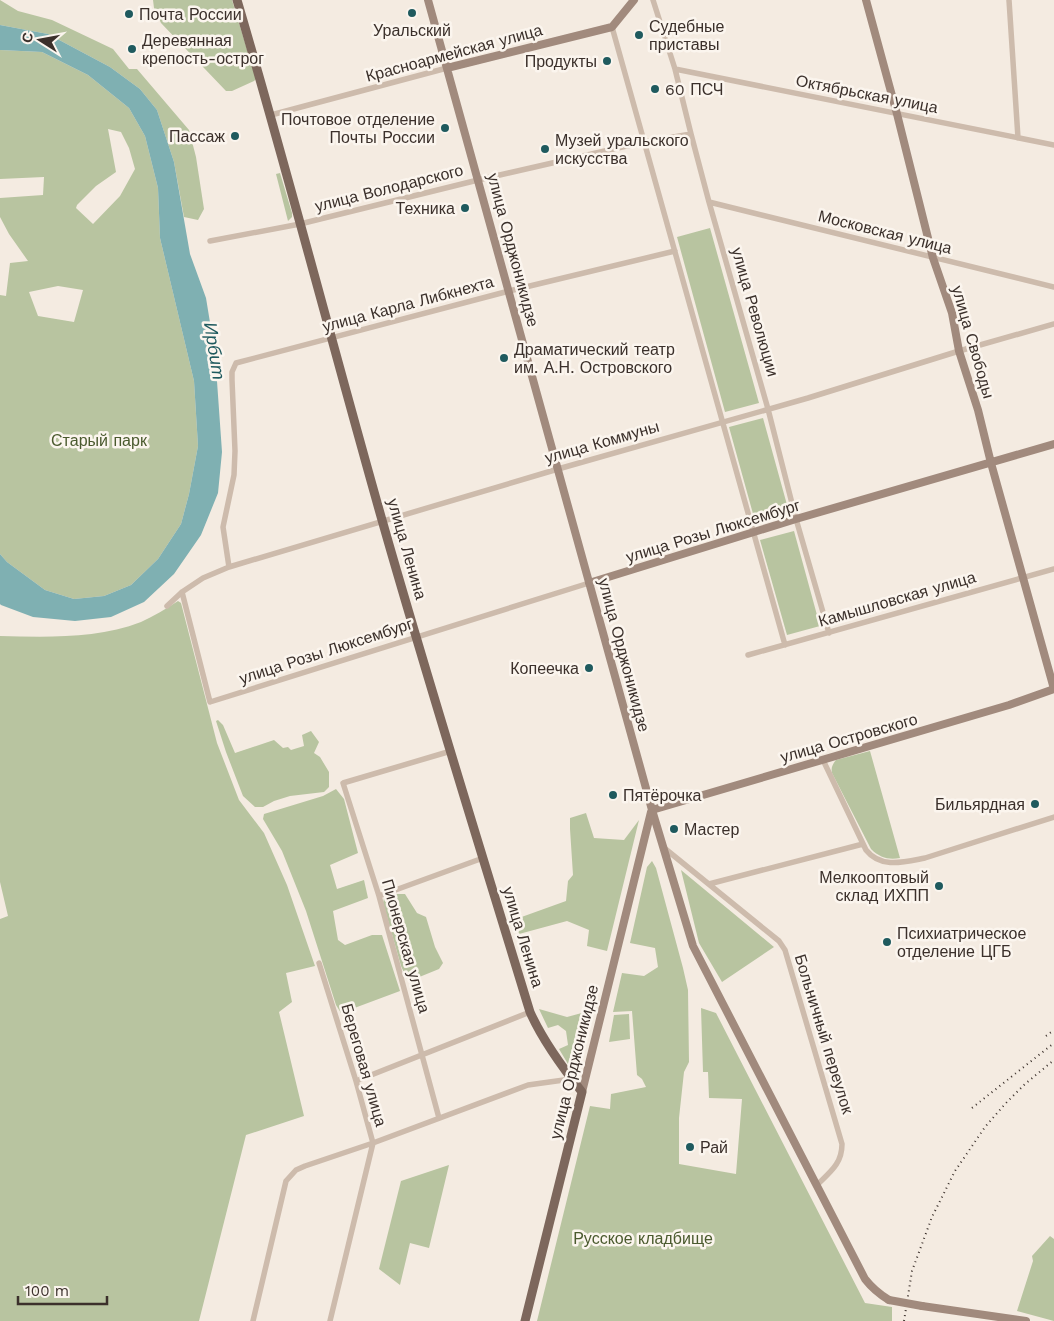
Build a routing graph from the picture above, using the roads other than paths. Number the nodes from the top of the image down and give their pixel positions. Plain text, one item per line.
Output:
1 (237, 0) edge
2 (428, 0) edge
3 (634, 0) edge
4 (653, 0) edge
5 (866, 0) edge
6 (1008, 0) edge
7 (612, 26) junction
8 (447, 68) junction
9 (675, 69) junction
10 (897, 114) junction
11 (271, 115) junction
12 (691, 134) junction
13 (1018, 138) junction
14 (644, 142) junction
15 (1054, 145) edge
16 (478, 180) junction
17 (709, 202) junction
18 (300, 224) junction
19 (210, 241) dead end
20 (675, 251) junction
21 (933, 258) junction
22 (1054, 287) edge
23 (508, 291) junction
24 (1054, 324) edge
25 (332, 338) junction
26 (959, 352) junction
27 (768, 409) junction
28 (722, 422) junction
29 (1054, 444) edge
30 (991, 463) junction
31 (558, 469) junction
32 (796, 519) junction
33 (383, 522) junction
34 (753, 533) junction
35 (229, 567) junction
36 (1054, 569) edge
37 (1023, 579) junction
38 (589, 583) junction
39 (182, 592) junction
40 (167, 606) dead end
41 (829, 632) junction
42 (417, 637) junction
43 (784, 645) junction
44 (748, 655) dead end
45 (1054, 690) edge
46 (451, 751) junction
47 (823, 760) junction
48 (652, 810) junction
49 (1054, 817) edge
50 (863, 844) junction
51 (663, 847) junction
52 (483, 858) junction
53 (709, 884) junction
54 (379, 896) junction
55 (320, 963) dead end
56 (530, 1012) junction
57 (422, 1054) junction
58 (571, 1079) junction
59 (356, 1081) junction
60 (582, 1092) junction
61 (439, 1118) junction
62 (373, 1143) junction
63 (817, 1185) junction
64 (253, 1321) edge
65 (330, 1321) edge
66 (524, 1321) edge
67 (1026, 1321) edge

1 - 11 main road, улица Ленина
2 - 8 street, улица Орджоникидзе
3 - 7 street
4 - 9 street, улица Революции
5 - 10 street, улица Свободы
6 - 13 street
7 - 8 street, Красноармейская улица
7 - 14 street
8 - 11 street, Красноармейская улица
8 - 16 street, улица Орджоникидзе
9 - 10 street, Октябрьская улица
9 - 12 street, улица Революции
10 - 13 street, Октябрьская улица
10 - 21 street, улица Свободы
11 - 18 main road, улица Ленина
12 - 14 street, улица Володарского
12 - 17 street, улица Революции
13 - 15 street, Октябрьская улица
14 - 16 street, улица Володарского
14 - 20 street
16 - 18 street, улица Володарского
16 - 23 street, улица Орджоникидзе
17 - 21 street, Московская улица
17 - 27 street, улица Революции
18 - 19 street, улица Володарского
18 - 25 main road, улица Ленина
20 - 23 street, улица Карла Либкнехта
20 - 28 street
21 - 22 street, Московская улица
21 - 26 street, улица Свободы
23 - 25 street, улица Карла Либкнехта
23 - 31 street, улица Орджоникидзе
24 - 26 street, улица Коммуны
25 - 33 main road, улица Ленина
25 - 35 street, улица Карла Либкнехта
26 - 27 street, улица Коммуны
26 - 30 street, улица Свободы
27 - 28 street, улица Коммуны
27 - 32 street, улица Революции
28 - 31 street, улица Коммуны
28 - 34 street
29 - 30 street, улица Розы Люксембург
30 - 32 street, улица Розы Люксембург
30 - 37 street, улица Свободы
31 - 33 street, улица Коммуны
31 - 38 street, улица Орджоникидзе
32 - 34 street, улица Розы Люксембург
32 - 41 street, улица Революции
33 - 35 street, улица Коммуны
33 - 42 main road, улица Ленина
34 - 38 street, улица Розы Люксембург
34 - 43 street
35 - 39 street, улица Коммуны
36 - 37 street, Камышловская улица
37 - 41 street, Камышловская улица
37 - 45 street, улица Свободы
38 - 42 street, улица Розы Люксембург
38 - 48 street, улица Орджоникидзе
39 - 40 street, улица Коммуны
39 - 42 street, улица Розы Люксембург
41 - 43 street, Камышловская улица
42 - 46 main road, улица Ленина
43 - 44 street, Камышловская улица
45 - 47 street, улица Островского
46 - 52 main road, улица Ленина
46 - 54 street, Пионерская улица
47 - 48 street, улица Островского
47 - 50 street
48 - 51 street
48 - 60 street, улица Орджоникидзе
49 - 50 street
50 - 53 street
51 - 53 street, Больничный переулок
51 - 63 street
52 - 54 street
52 - 56 main road, улица Ленина
53 - 63 street, Больничный переулок
54 - 57 street, Пионерская улица
55 - 59 street, Береговая улица
56 - 57 street
56 - 58 main road, улица Ленина
57 - 59 street
57 - 61 street, Пионерская улица
58 - 60 main road, улица Ленина
58 - 61 street
59 - 62 street, Береговая улица
60 - 66 main road, улица Орджоникидзе
61 - 62 street
62 - 64 street
62 - 65 street, Береговая улица
63 - 67 street, bridge

